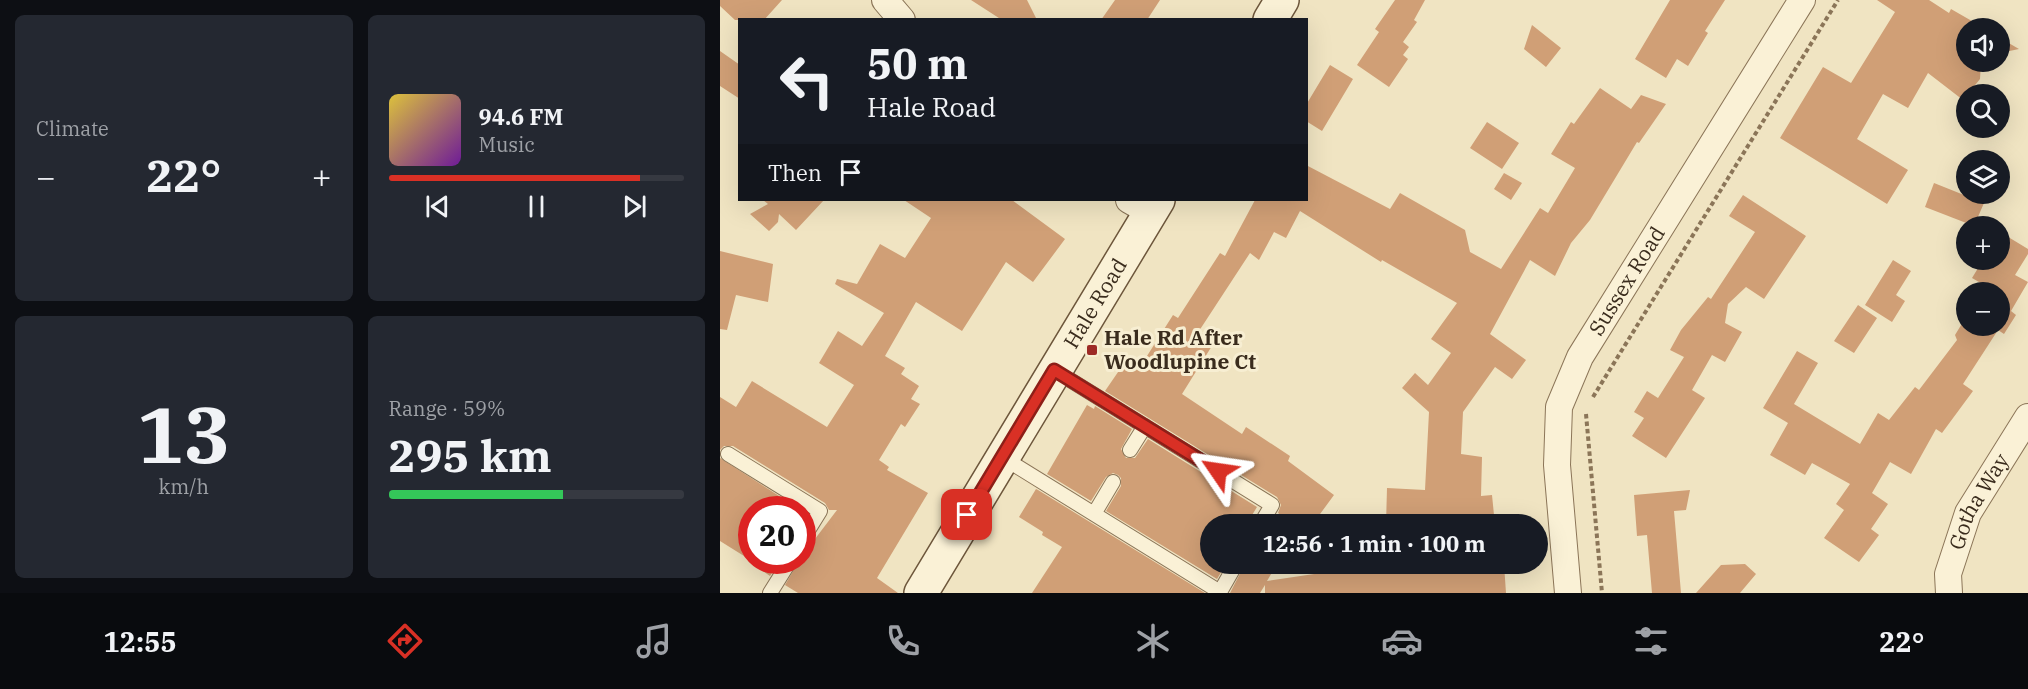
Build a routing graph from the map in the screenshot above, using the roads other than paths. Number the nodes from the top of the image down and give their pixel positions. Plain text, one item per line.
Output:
1 (885, 0) edge
2 (1282, 0) edge
3 (1802, 0) edge
4 (900, 18) edge
5 (1271, 18) edge
6 (1146, 204) edge
7 (1054, 370) junction
8 (2028, 417) edge
9 (1145, 426) junction
10 (1131, 450) dead end
11 (728, 454) dead end
12 (1002, 457) junction
13 (1113, 482) dead end
14 (795, 496) edge
15 (1094, 514) junction
16 (1267, 514) edge
17 (782, 574) edge
18 (1230, 574) edge
19 (770, 593) edge
20 (921, 593) edge
21 (1568, 593) edge
22 (1949, 593) edge

1 - 4 street
2 - 5 main road
3 - 21 street, Sussex Road
6 - 7 main road, Hale Road
7 - 9 lane
7 - 12 main road, Hale Road
8 - 22 street, Gotha Way
9 - 10 lane
9 - 16 lane
11 - 14 lane
12 - 15 lane
12 - 20 main road, Hale Road
13 - 15 lane
15 - 18 lane
17 - 19 lane

